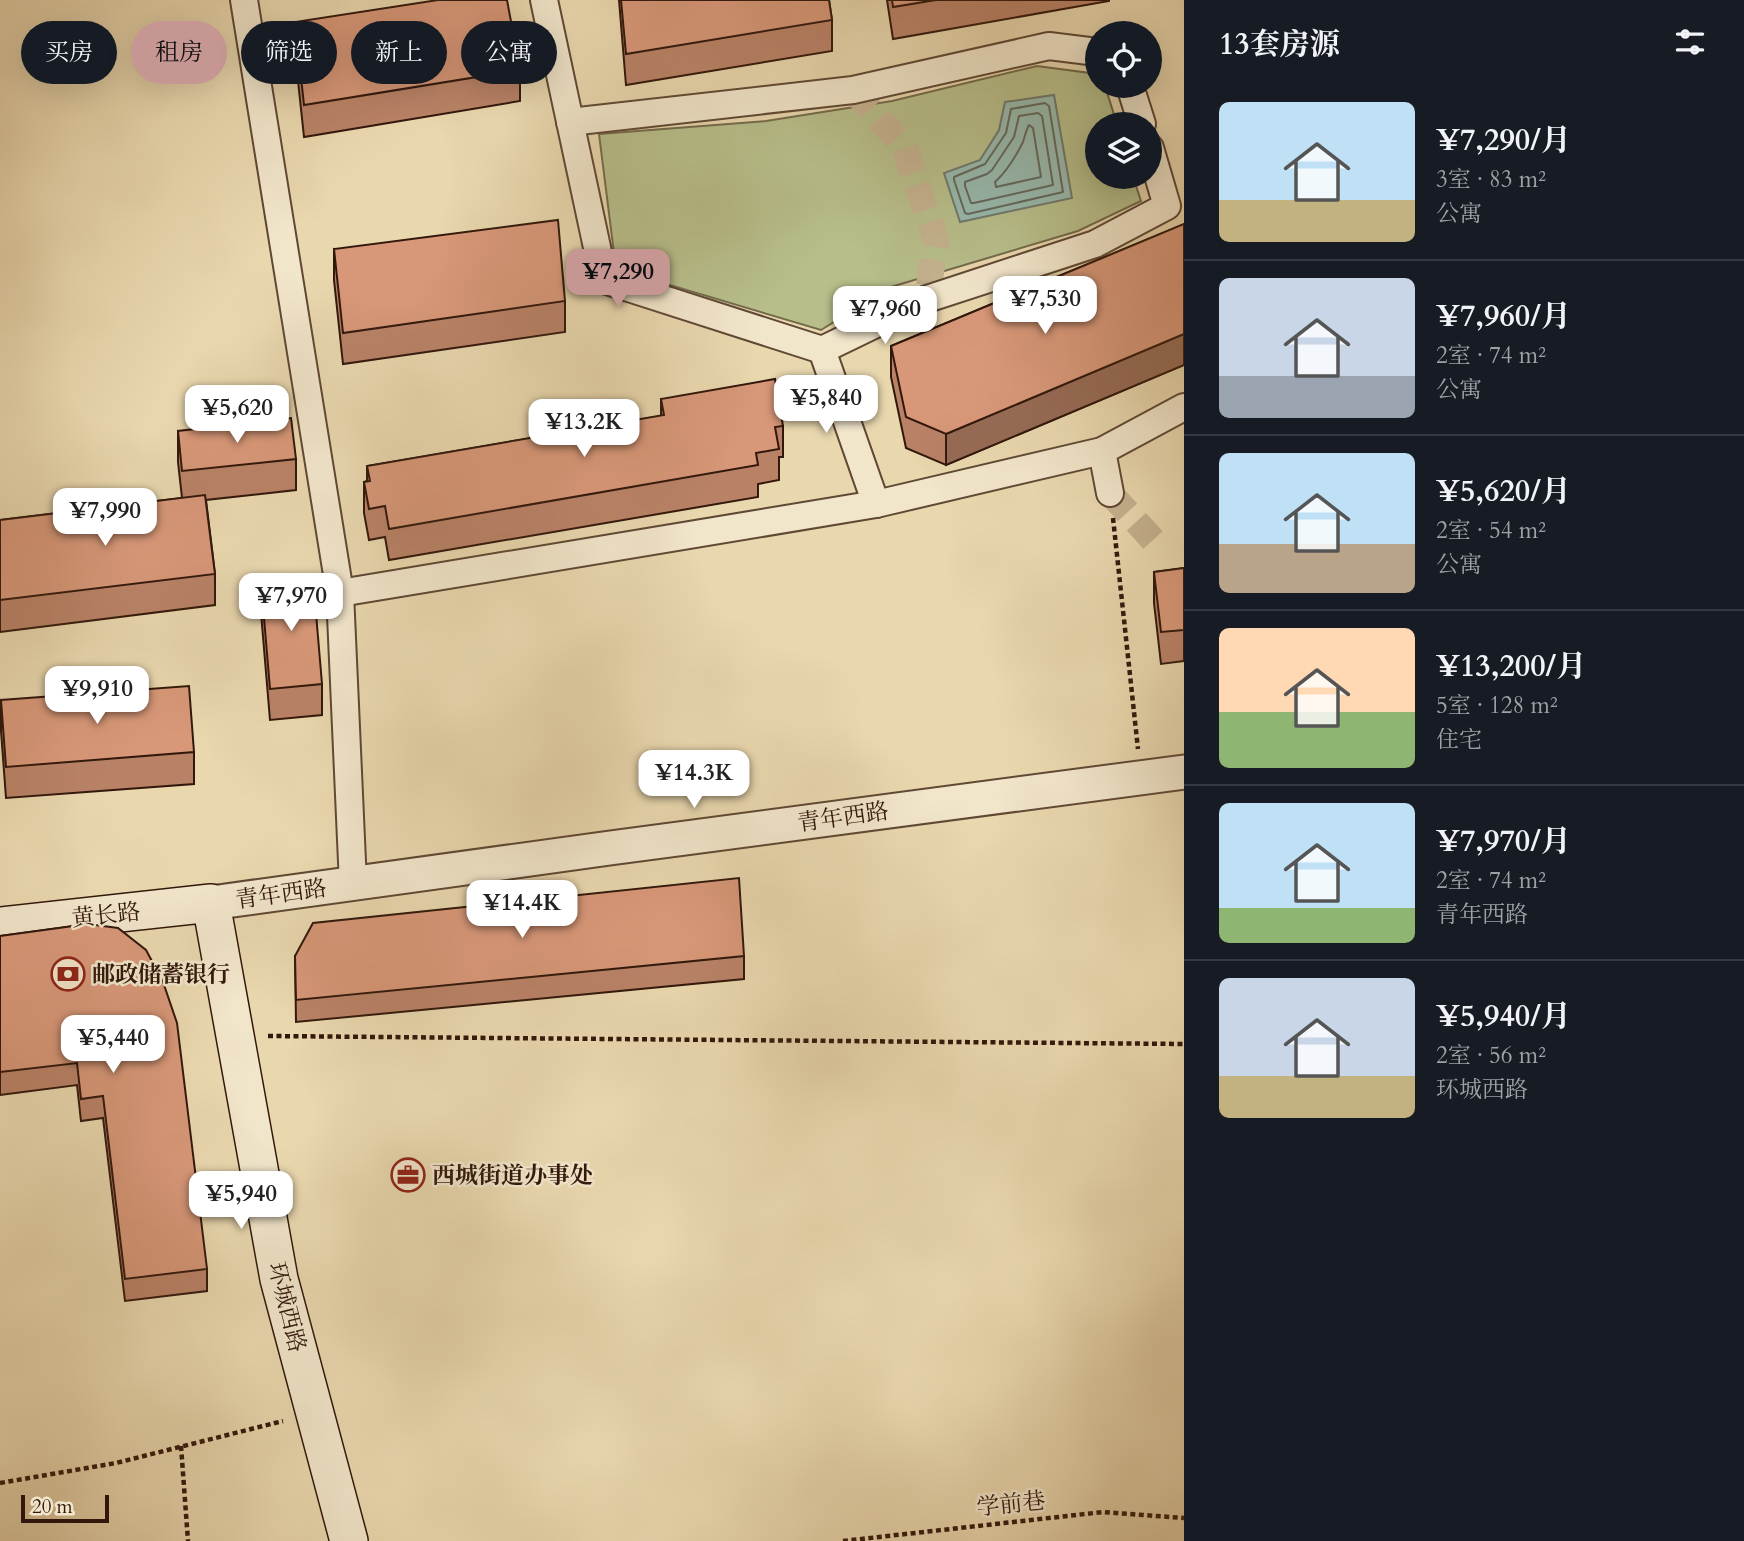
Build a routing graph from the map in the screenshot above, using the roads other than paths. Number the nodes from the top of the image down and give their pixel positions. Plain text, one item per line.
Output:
1 (244, 0) edge
2 (544, 0) edge
3 (1085, 50) edge
4 (570, 122) junction
5 (1162, 189) edge
6 (822, 350) junction
7 (1184, 407) edge
8 (1102, 451) junction
9 (1110, 493) tunnel mouth
10 (876, 504) junction
11 (340, 593) junction
12 (1184, 772) edge
13 (353, 884) junction
14 (211, 904) junction
15 (0, 926) edge
16 (349, 1541) edge

1 - 11 street
2 - 4 street
3 - 4 street
4 - 6 street
5 - 6 street
6 - 10 street
7 - 8 street
8 - 9 street
8 - 10 street
10 - 11 street
11 - 13 street
12 - 13 street, 青年西路
13 - 14 street, 青年西路
14 - 15 main road, 黄长路
14 - 16 main road, 环城西路

